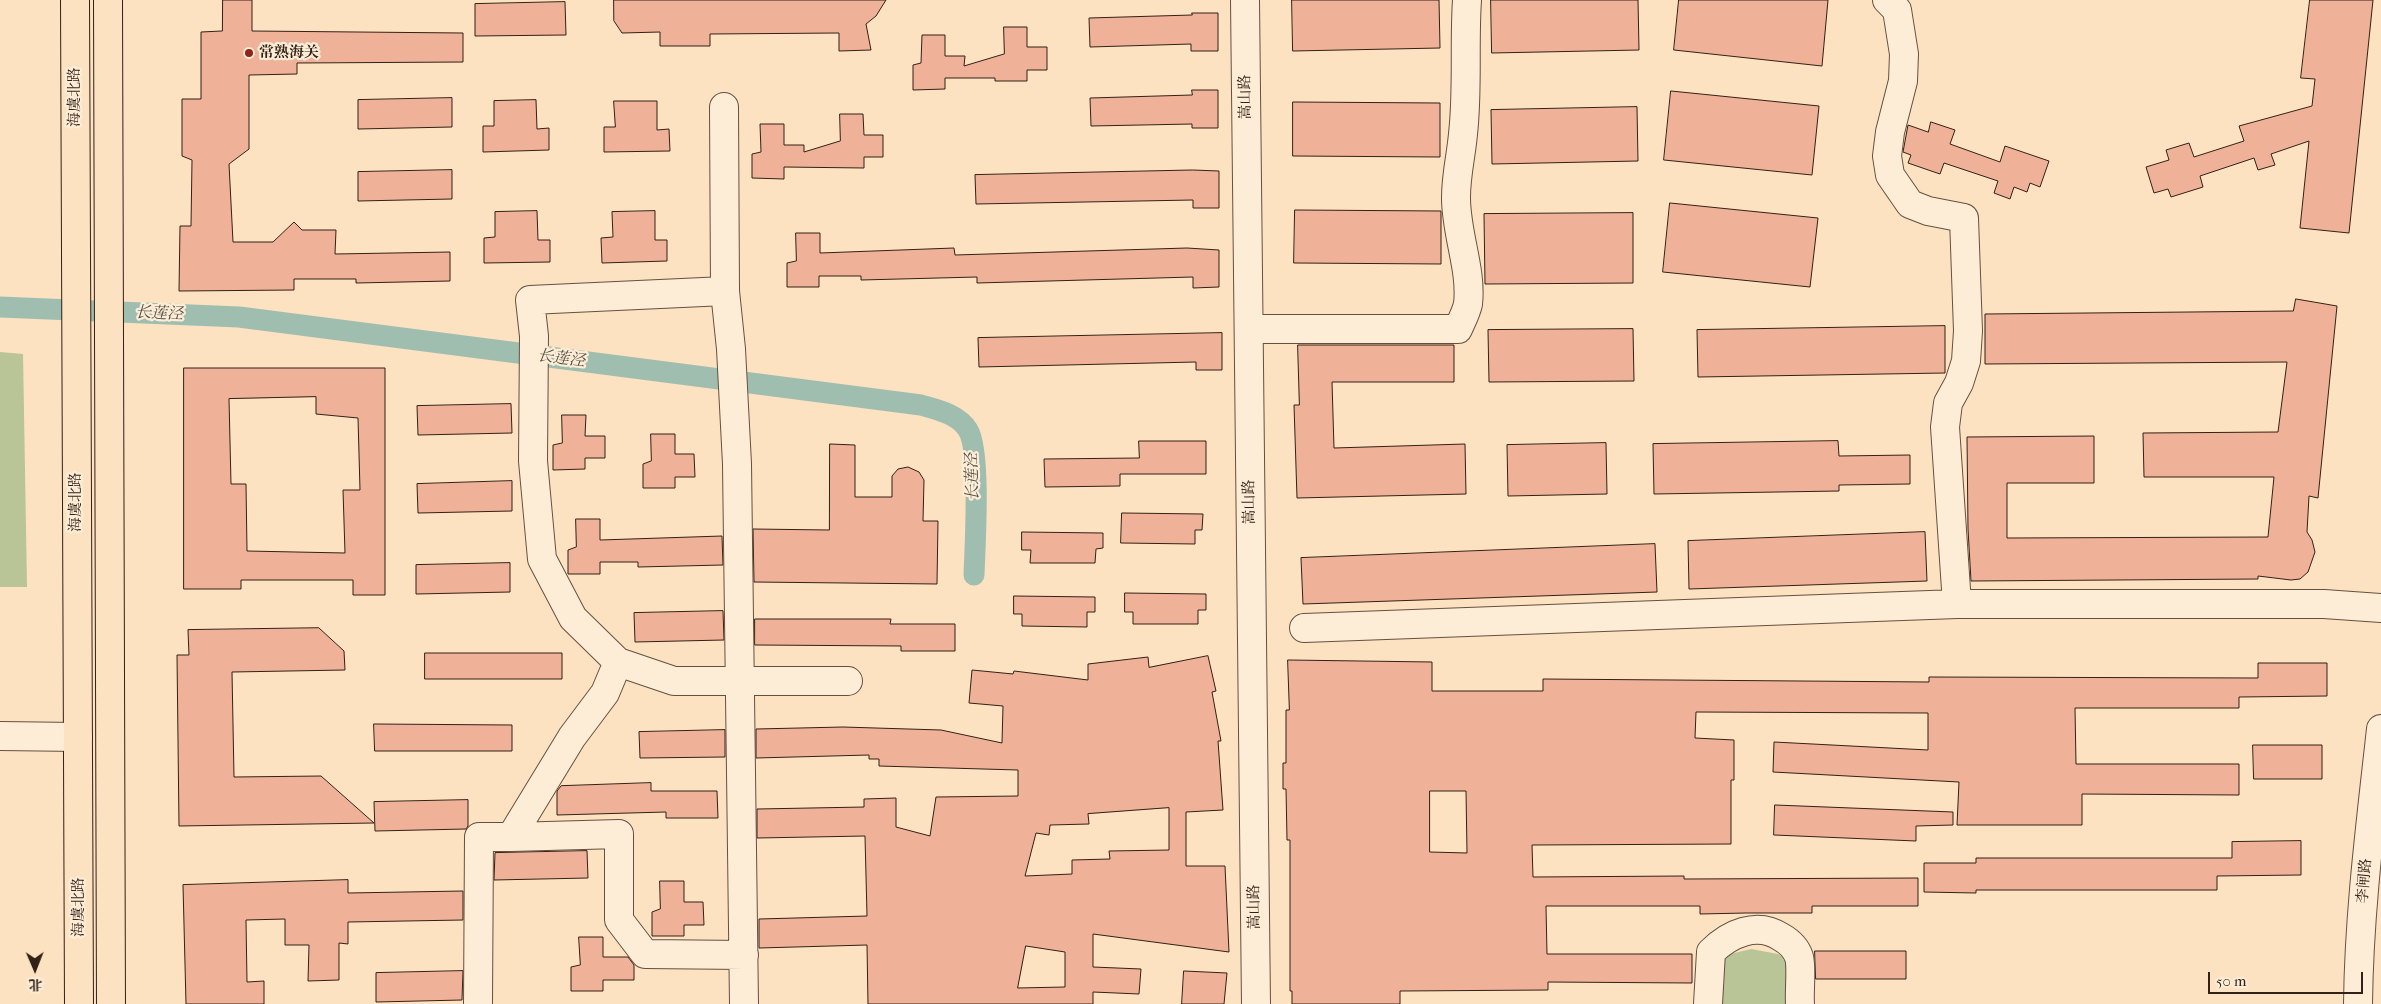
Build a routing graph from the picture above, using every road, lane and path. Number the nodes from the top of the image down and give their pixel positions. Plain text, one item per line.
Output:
1 (75, 0) edge
2 (108, 0) edge
3 (1245, 0) edge
4 (1467, 0) edge
5 (1887, 0) edge
6 (724, 107) dead end
7 (725, 291) junction
8 (1249, 329) junction
9 (1957, 604) junction
10 (2381, 608) edge
11 (1304, 628) dead end
12 (618, 662) junction
13 (848, 681) dead end
14 (740, 682) junction
15 (2381, 728) edge
16 (0, 736) edge
17 (78, 737) junction
18 (2375, 833) edge
19 (511, 837) junction
20 (744, 955) junction
21 (79, 1004) edge
22 (111, 1004) edge
23 (478, 1004) edge
24 (744, 1004) edge
25 (1256, 1004) edge
26 (1708, 1004) edge
27 (1800, 1004) edge
28 (2358, 1004) edge

1 - 17 main road, 海虞北路
2 - 22 main road
3 - 8 street, 嵩山路
4 - 8 street
5 - 9 street
6 - 7 street
7 - 12 street
7 - 14 street
8 - 25 street, 嵩山路
9 - 10 street
9 - 11 street
12 - 14 street
12 - 19 street
13 - 14 street
14 - 20 street
15 - 18 street, 李闸路
16 - 17 street
17 - 21 main road, 海虞北路
18 - 28 street, 李闸路
19 - 20 street
19 - 23 street
20 - 24 street
26 - 27 street

